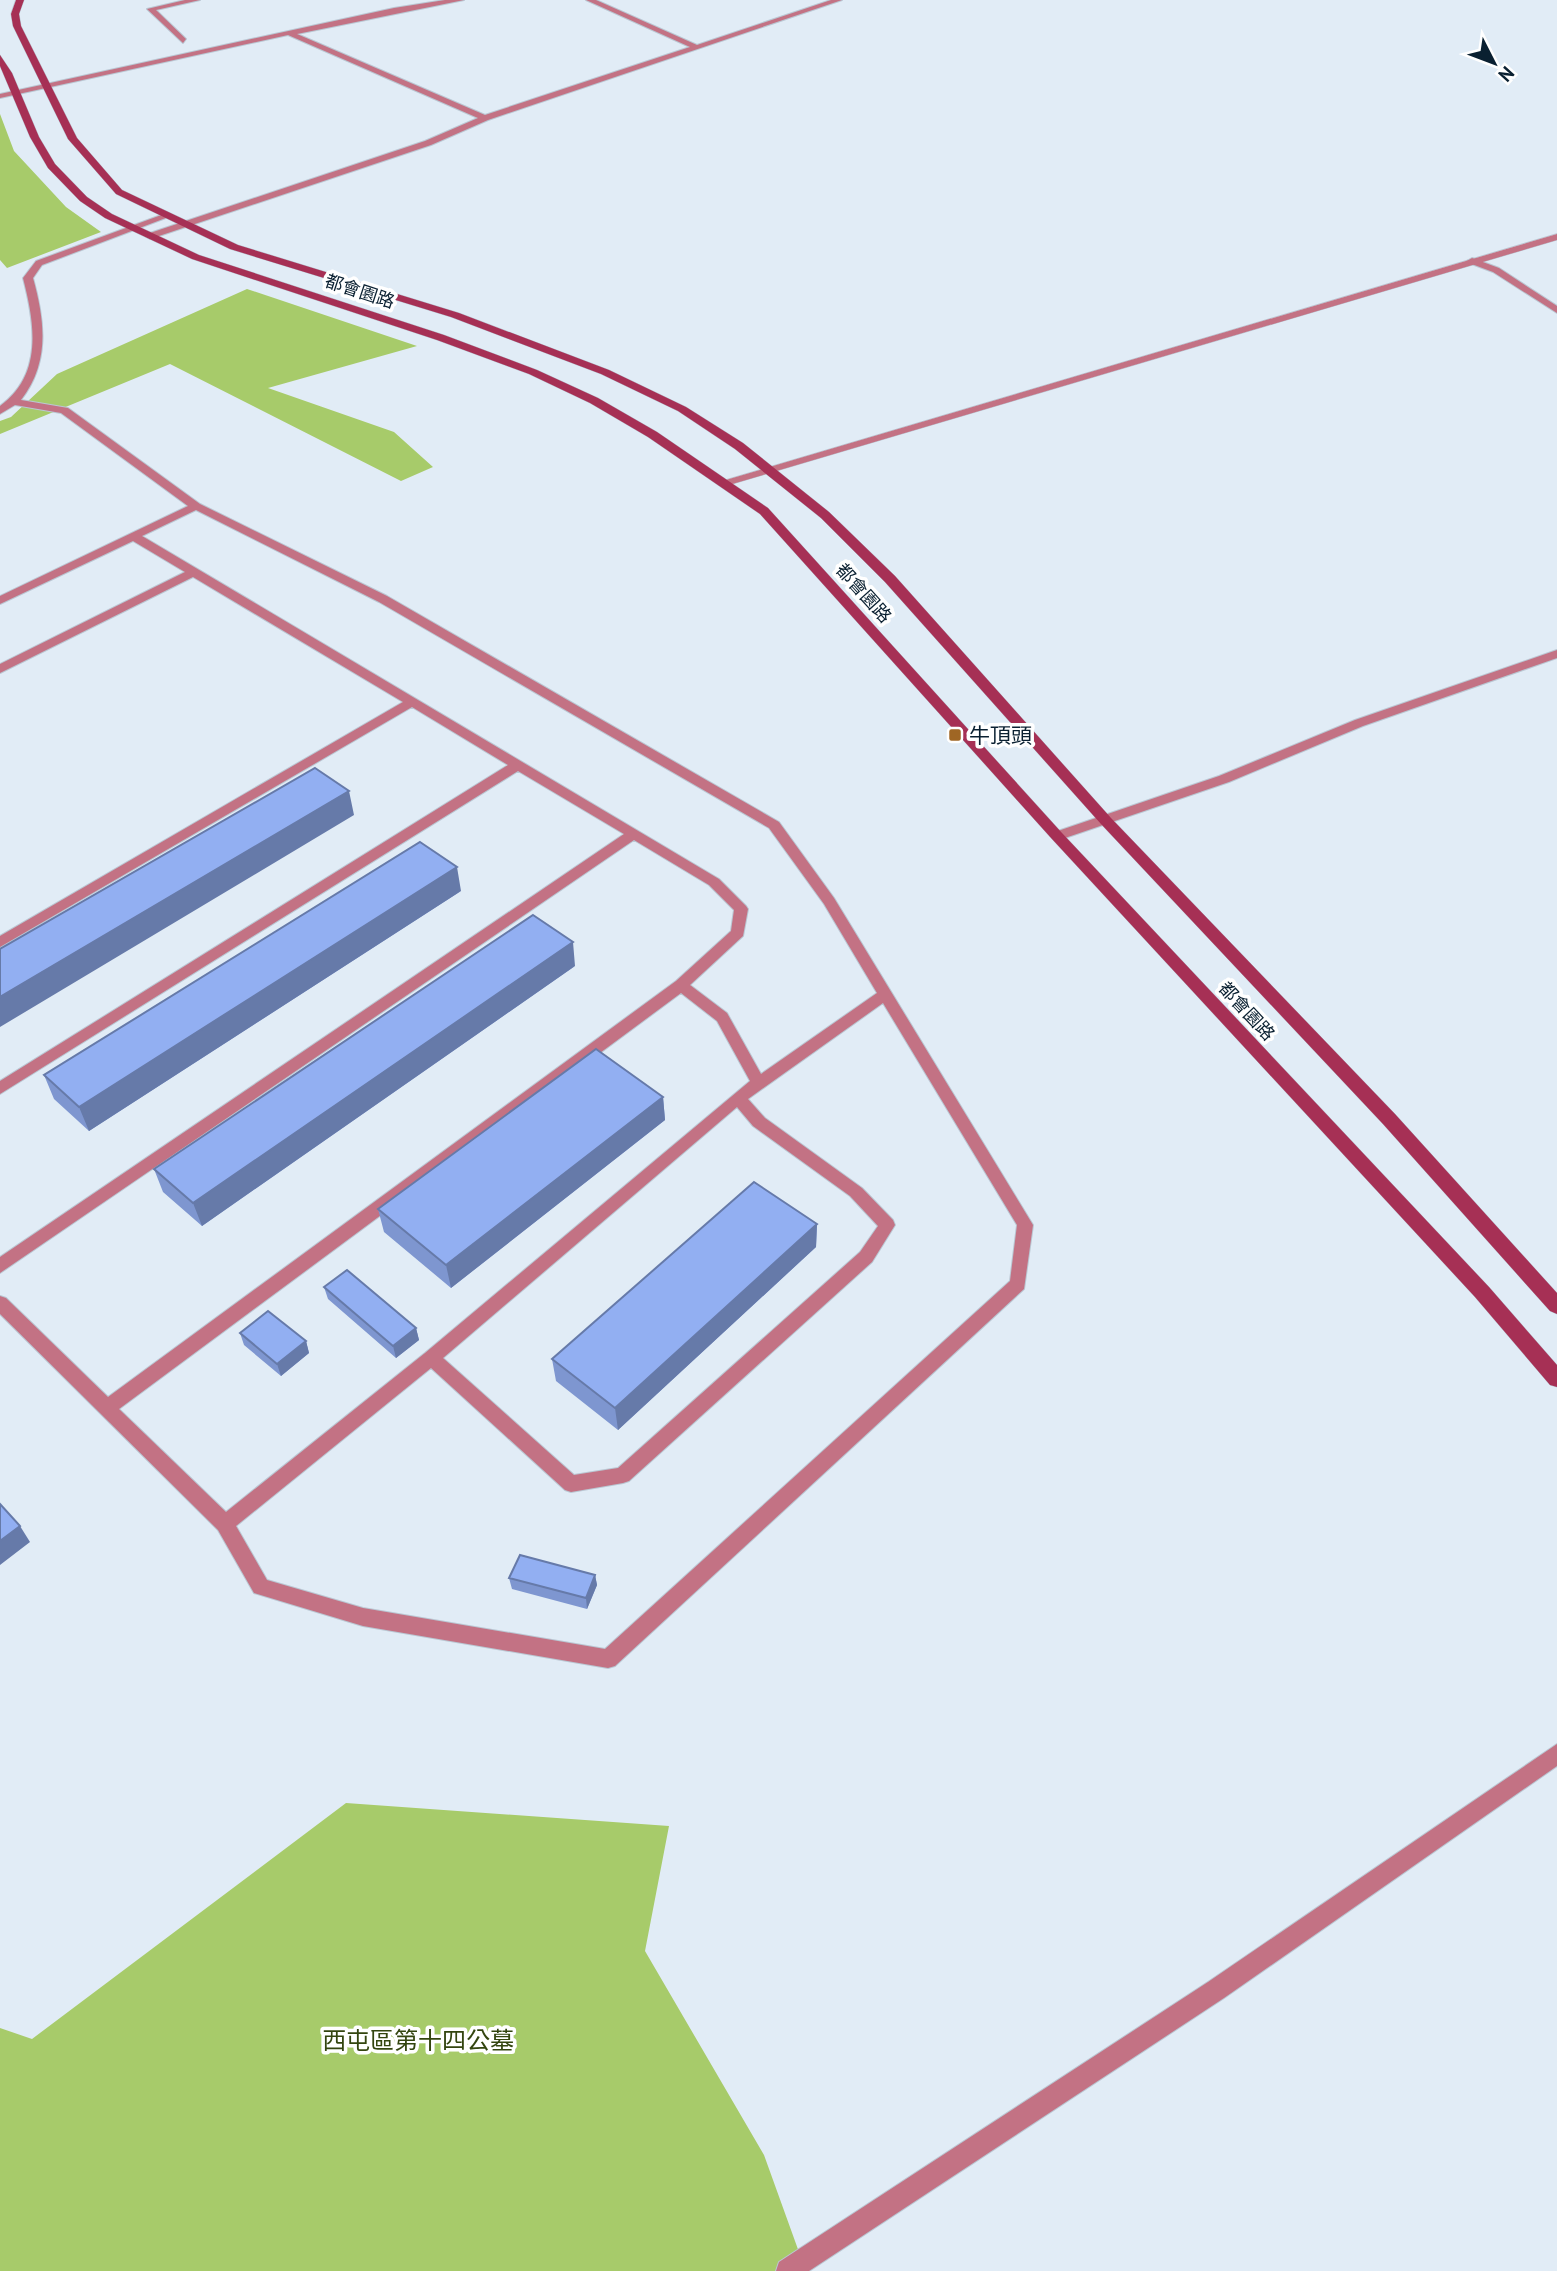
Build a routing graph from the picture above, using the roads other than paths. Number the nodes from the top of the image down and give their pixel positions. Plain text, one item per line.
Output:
1 (20, 0) edge
2 (196, 0) edge
3 (460, 0) edge
4 (590, 0) edge
5 (838, 0) edge
6 (289, 33) junction
7 (183, 41) dead end
8 (698, 48) junction
9 (0, 58) edge
10 (47, 86) junction
11 (18, 92) junction
12 (0, 96) edge
13 (485, 118) junction
14 (167, 216) junction
15 (183, 224) junction
16 (134, 228) junction
17 (150, 236) junction
18 (1557, 237) edge
19 (1472, 261) junction
20 (1557, 310) edge
21 (15, 402) junction
22 (0, 411) edge
23 (768, 467) junction
24 (725, 482) junction
25 (196, 506) junction
26 (135, 537) junction
27 (194, 572) junction
28 (0, 600) edge
29 (1557, 654) edge
30 (0, 669) edge
31 (412, 702) junction
32 (518, 765) junction
33 (1106, 821) junction
34 (634, 834) junction
35 (1057, 836) junction
36 (0, 942) edge
37 (681, 985) junction
38 (886, 994) junction
39 (760, 1083) junction
40 (0, 1088) edge
41 (738, 1098) junction
42 (0, 1266) edge
43 (0, 1303) edge
44 (1557, 1306) edge
45 (431, 1357) junction
46 (1557, 1379) edge
47 (107, 1408) junction
48 (225, 1524) junction
49 (1557, 1754) edge
50 (788, 2271) edge

1 - 10 street, 都會園路
2 - 7 lane
3 - 6 lane
4 - 8 lane
5 - 8 lane
6 - 10 lane
6 - 13 lane
8 - 13 lane
9 - 11 street, 都會園路
10 - 11 lane
10 - 14 street, 都會園路
11 - 12 lane
11 - 16 street, 都會園路
13 - 15 lane
14 - 15 street, 都會園路
14 - 16 lane
15 - 17 lane
15 - 23 street, 都會園路
16 - 17 street, 都會園路
16 - 21 lane
17 - 24 street, 都會園路
18 - 19 street
19 - 20 lane
19 - 23 street
21 - 22 lane
21 - 25 lane
23 - 24 street
23 - 33 street, 都會園路
24 - 35 street, 都會園路
25 - 26 lane
25 - 38 lane
26 - 27 lane
26 - 28 lane
27 - 30 lane
27 - 31 lane
29 - 33 lane
31 - 32 lane
31 - 36 lane
32 - 34 lane
32 - 40 lane
33 - 35 lane
33 - 44 street, 都會園路
34 - 37 lane
34 - 42 lane
35 - 46 street, 都會園路
37 - 39 lane
37 - 47 lane
38 - 39 lane
38 - 48 lane
39 - 41 lane
41 - 45 lane
41 - 45 lane
43 - 47 lane
45 - 48 lane
47 - 48 lane
49 - 50 lane

